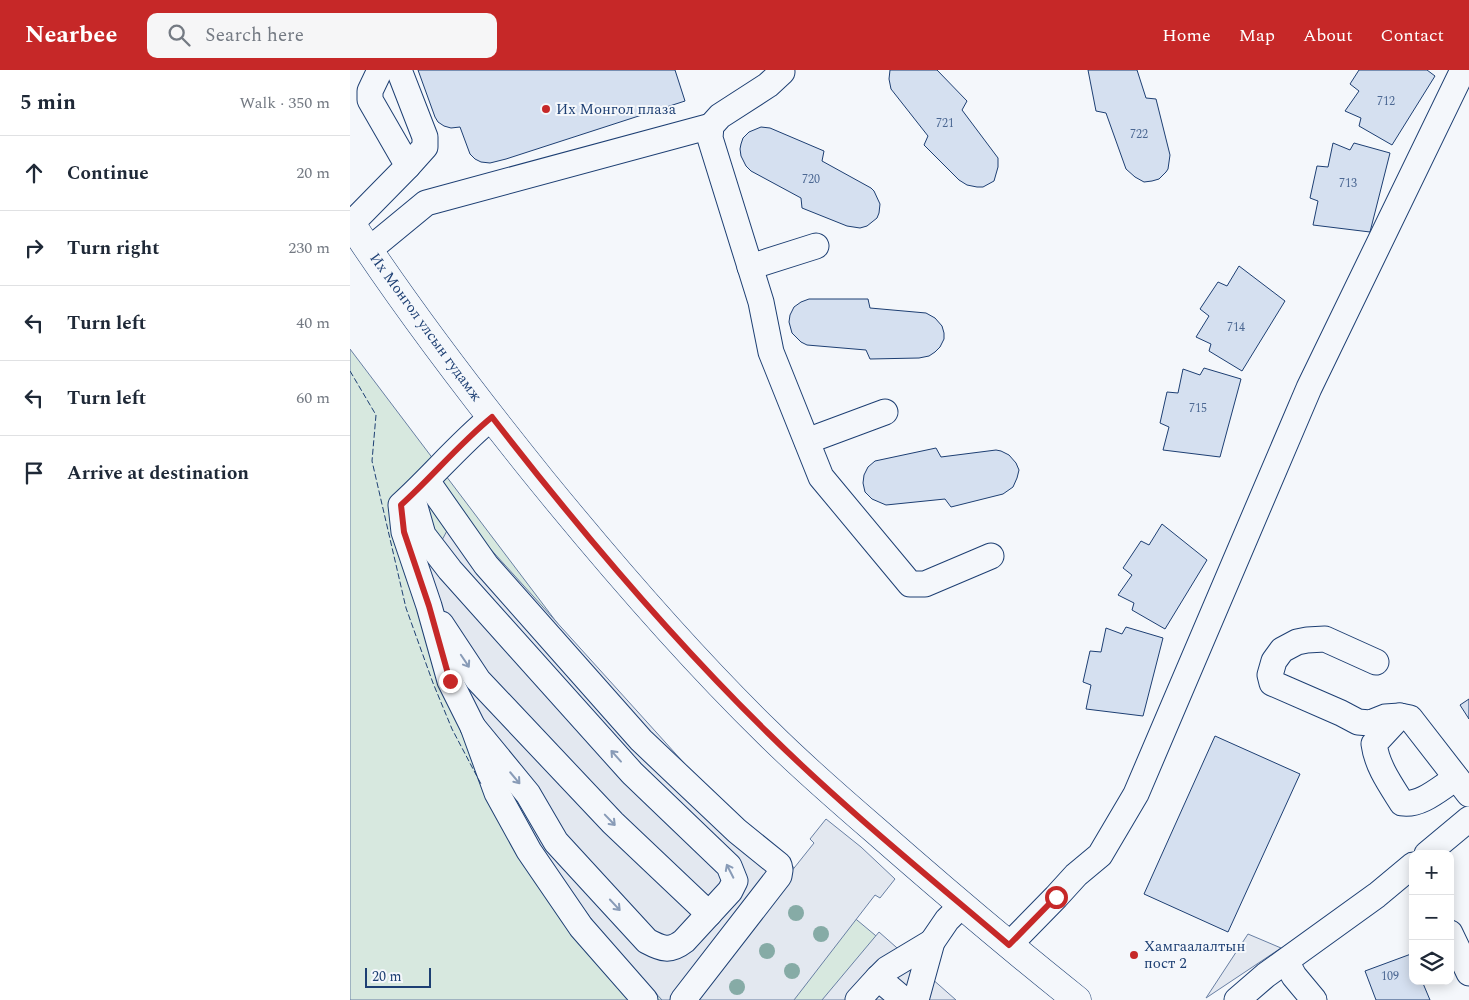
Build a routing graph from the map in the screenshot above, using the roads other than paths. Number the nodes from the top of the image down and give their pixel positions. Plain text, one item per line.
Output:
1 (380, 70) edge
2 (399, 70) edge
3 (1463, 70) edge
4 (783, 71) edge
5 (711, 126) junction
6 (408, 166) junction
7 (350, 223) edge
8 (816, 246) dead end
9 (369, 250) junction
10 (750, 267) junction
11 (885, 412) dead end
12 (492, 417) junction
13 (807, 441) junction
14 (419, 488) junction
15 (991, 556) dead end
16 (429, 606) junction
17 (1376, 662) dead end
18 (1400, 716) junction
19 (473, 727) junction
20 (1463, 786) edge
21 (1469, 820) edge
22 (1432, 850) edge
23 (1409, 868) edge
24 (962, 905) junction
25 (710, 914) junction
26 (1453, 940) edge
27 (932, 942) junction
28 (1009, 945) junction
29 (1286, 961) junction
30 (1469, 973) edge
31 (878, 978) junction
32 (645, 1000) edge
33 (683, 1000) edge
34 (858, 1000) edge
35 (904, 1000) edge
36 (916, 1000) edge
37 (1077, 1000) edge
38 (1237, 1000) edge
39 (1314, 1000) edge

1 - 6 street
2 - 6 street
3 - 28 street
4 - 5 street
5 - 9 street
5 - 10 street
6 - 7 street
7 - 9 main road, Их Монгол улсын гудамж
8 - 10 street
9 - 12 main road, Их Монгол улсын гудамж
10 - 13 street
11 - 13 street
12 - 14 street
12 - 24 main road, Их Монгол улсын гудамж
13 - 15 street
14 - 16 street
25 -> 14 street
14 - 33 street
16 - 19 street
16 -> 25 street
17 - 18 street
18 - 20 street
18 - 20 street
19 -> 25 street
19 - 32 street
21 - 22 street
23 - 29 street
24 - 27 street
24 - 28 main road, Их Монгол улсын гудамж
26 - 30 street
27 - 31 street
27 - 36 street
28 - 37 main road, Их Монгол улсын гудамж
29 - 38 street
29 - 39 street
31 - 34 street
31 - 35 street

